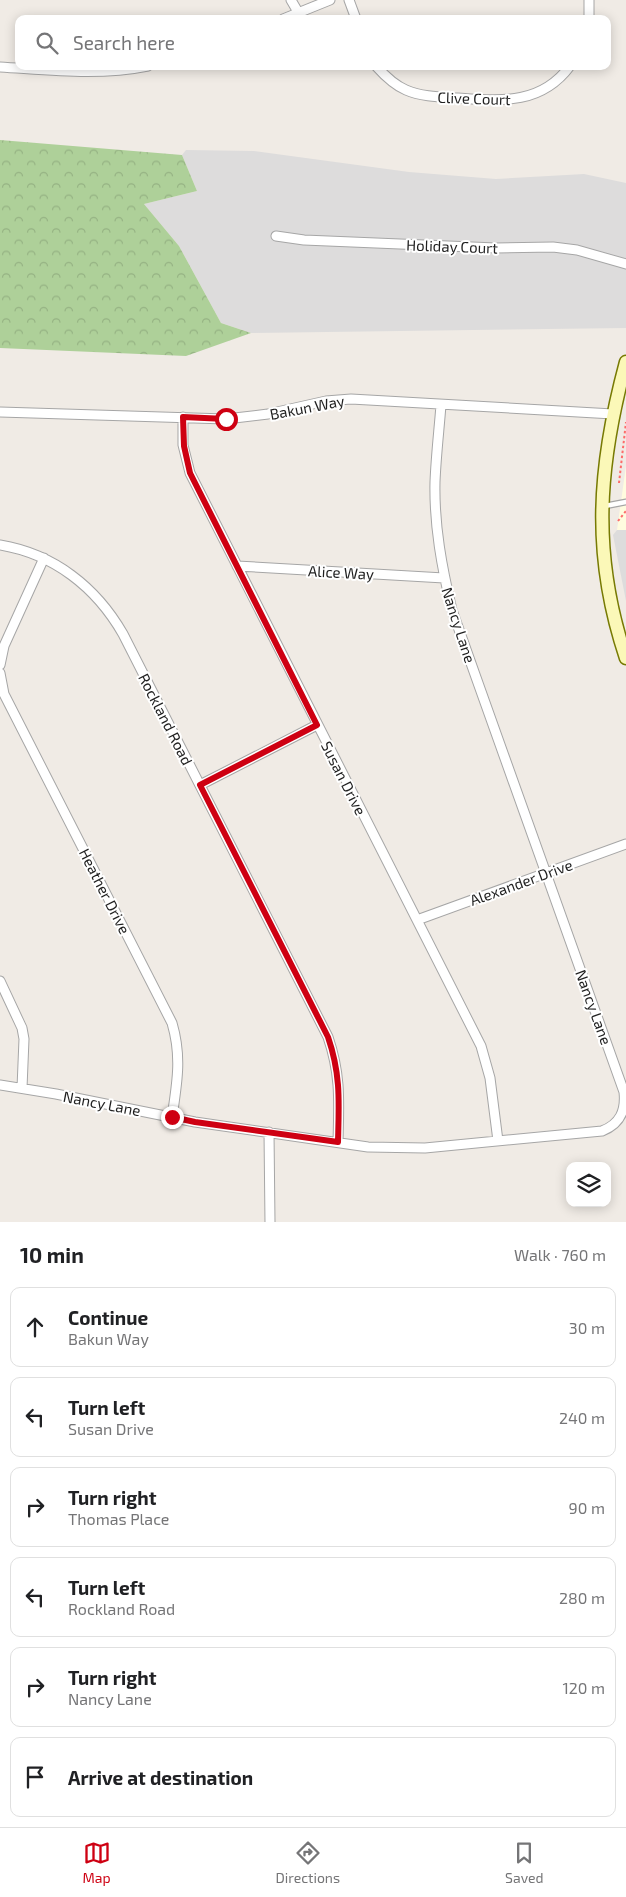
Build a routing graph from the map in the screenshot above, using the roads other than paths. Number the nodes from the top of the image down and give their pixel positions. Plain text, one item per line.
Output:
1 (291, 0) edge
2 (330, 0) edge
3 (348, 0) edge
4 (589, 0) edge
5 (298, 12) junction
6 (292, 15) edge
7 (354, 15) edge
8 (589, 15) edge
9 (0, 67) edge
10 (15, 68) edge
11 (38, 70) edge
12 (113, 70) edge
13 (380, 70) edge
14 (566, 70) edge
15 (276, 236) dead end
16 (626, 264) edge
17 (626, 362) edge
18 (442, 405) junction
19 (0, 412) edge
20 (613, 414) junction
21 (183, 417) junction
22 (626, 502) edge
23 (602, 506) junction
24 (0, 545) edge
25 (44, 558) junction
26 (237, 566) junction
27 (444, 578) junction
28 (626, 658) edge
29 (0, 665) edge
30 (0, 673) edge
31 (317, 725) junction
32 (200, 785) junction
33 (626, 844) edge
34 (546, 873) junction
35 (417, 920) junction
36 (0, 981) edge
37 (0, 1086) edge
38 (22, 1088) junction
39 (172, 1117) junction
40 (269, 1132) junction
41 (498, 1141) junction
42 (338, 1142) junction
43 (270, 1222) edge

1 - 5 street
2 - 5 street
3 - 7 street
4 - 8 street
5 - 6 street
9 - 10 street
11 - 12 street
13 - 14 street, Clive Court
15 - 16 street, Holiday Court
17 - 20 main road
18 - 20 street, Bakun Way
18 - 21 street, Bakun Way
18 - 27 street, Nancy Lane
19 - 21 street, Bakun Way
20 - 23 main road
21 - 26 street, Susan Drive
22 - 23 lane
23 - 28 main road
24 - 25 street, Rockland Road
25 - 29 street
25 - 32 street, Rockland Road
26 - 27 street, Alice Way
26 - 31 street, Susan Drive
27 - 34 street, Nancy Lane
30 - 39 street, Heather Drive
31 - 32 street
31 - 35 street, Susan Drive
32 - 42 street, Rockland Road
33 - 34 street, Alexander Drive
34 - 35 street, Alexander Drive
34 - 41 street, Nancy Lane
35 - 41 street, Susan Drive
36 - 38 street
37 - 38 street, Nancy Lane
38 - 39 street, Nancy Lane
39 - 40 street, Nancy Lane
40 - 42 street, Nancy Lane
40 - 43 street
41 - 42 street, Nancy Lane

